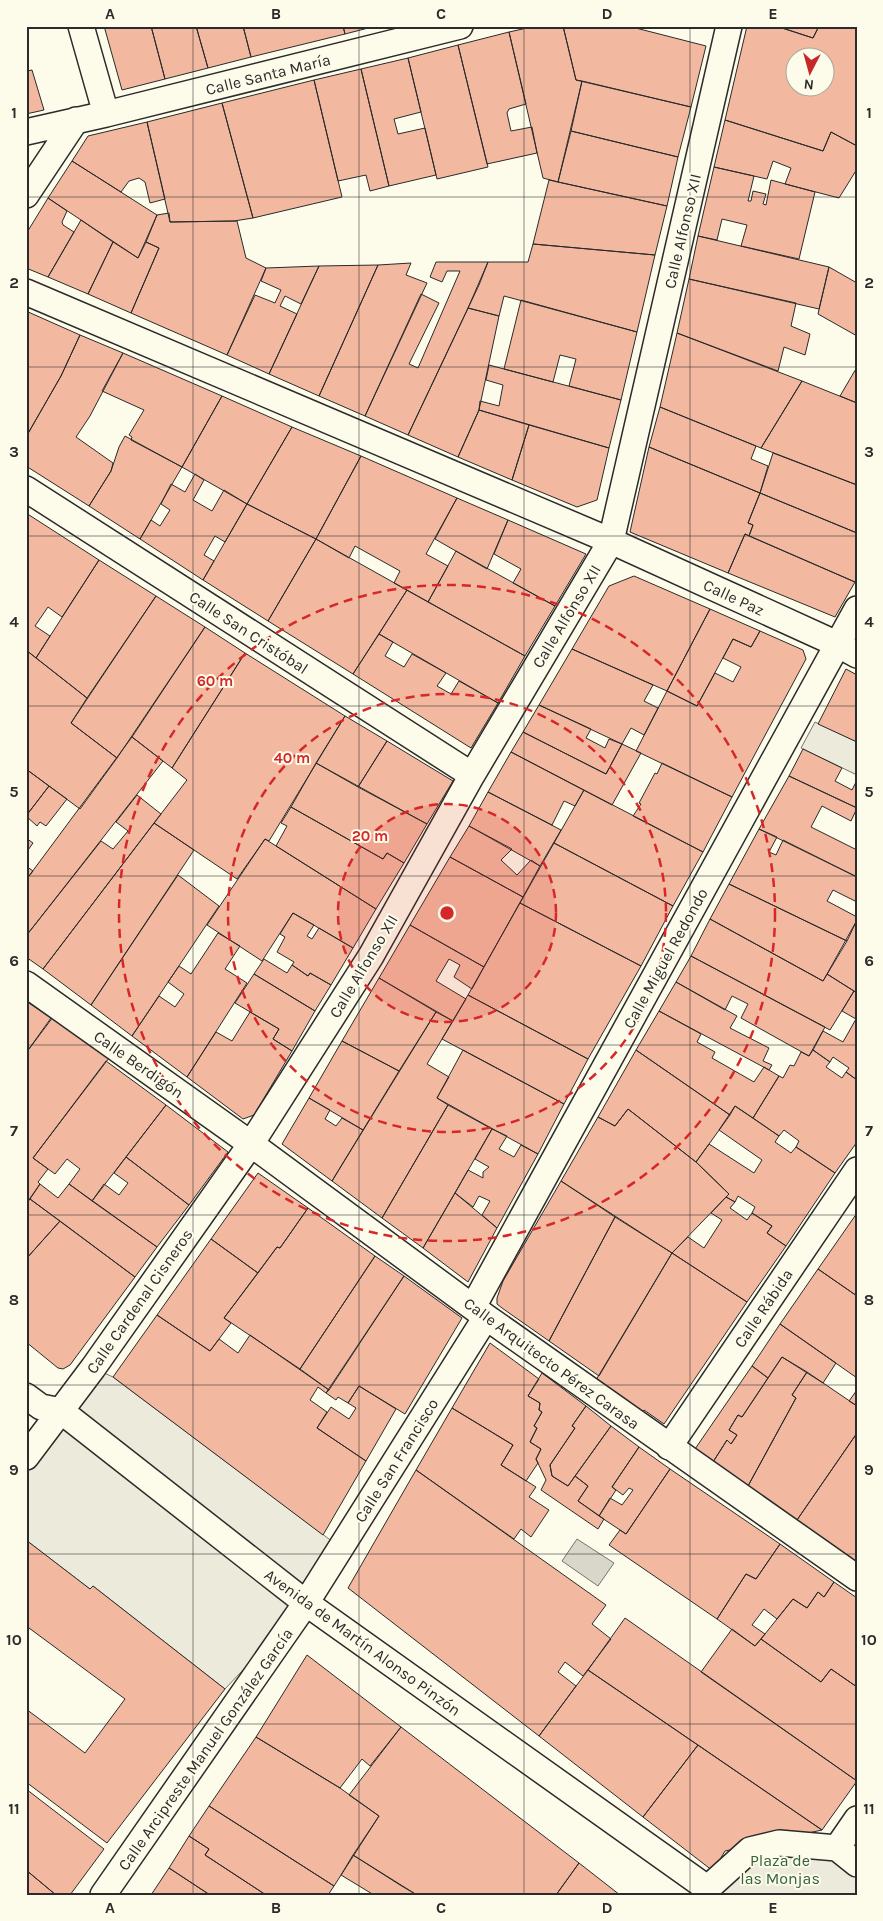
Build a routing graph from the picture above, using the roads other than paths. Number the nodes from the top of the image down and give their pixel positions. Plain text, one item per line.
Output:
1 (81, 26) edge
2 (460, 26) edge
3 (723, 28) edge
4 (106, 114) junction
5 (76, 120) junction
6 (26, 132) edge
7 (26, 195) edge
8 (26, 292) edge
9 (26, 489) edge
10 (611, 541) junction
11 (857, 608) edge
12 (847, 649) edge
13 (472, 775) junction
14 (26, 984) edge
15 (251, 1144) junction
16 (857, 1170) edge
17 (479, 1312) junction
18 (26, 1396) edge
19 (61, 1411) junction
20 (669, 1446) junction
21 (26, 1457) edge
22 (857, 1578) edge
23 (306, 1603) junction
24 (857, 1819) edge
25 (837, 1848) junction
26 (857, 1864) edge
27 (703, 1890) edge
28 (104, 1895) edge

1 - 4 street
2 - 4 street, Calle Santa María
3 - 10 street, Calle Alfonso XII
4 - 5 street, Calle Santa María
5 - 6 street, Calle Santa María
5 - 7 street
8 - 10 street, Calle Paz
9 - 13 street, Calle San Cristóbal
10 - 12 street, Calle Paz
10 - 13 street, Calle Alfonso XII
11 - 12 street, Calle Miguel Redondo
12 - 17 street, Calle Miguel Redondo
13 - 15 street, Calle Alfonso XII
14 - 15 street, Calle Berdigón
15 - 17 street, Calle Arquitecto Pérez Carasa
15 - 19 street, Calle Cardenal Cisneros
16 - 20 street, Calle Rábida
17 - 20 street, Calle Arquitecto Pérez Carasa
17 - 23 street, Calle San Francisco
18 - 19 street, Avenida de Martín Alonso Pinzón
19 - 21 street, Calle Cardenal Cisneros
19 - 23 street, Avenida de Martín Alonso Pinzón
20 - 22 street, Calle Arquitecto Pérez Carasa
23 - 27 street, Avenida de Martín Alonso Pinzón
23 - 28 street, Calle Arcipreste Manuel González García
24 - 25 street
25 - 26 street
25 - 27 street

